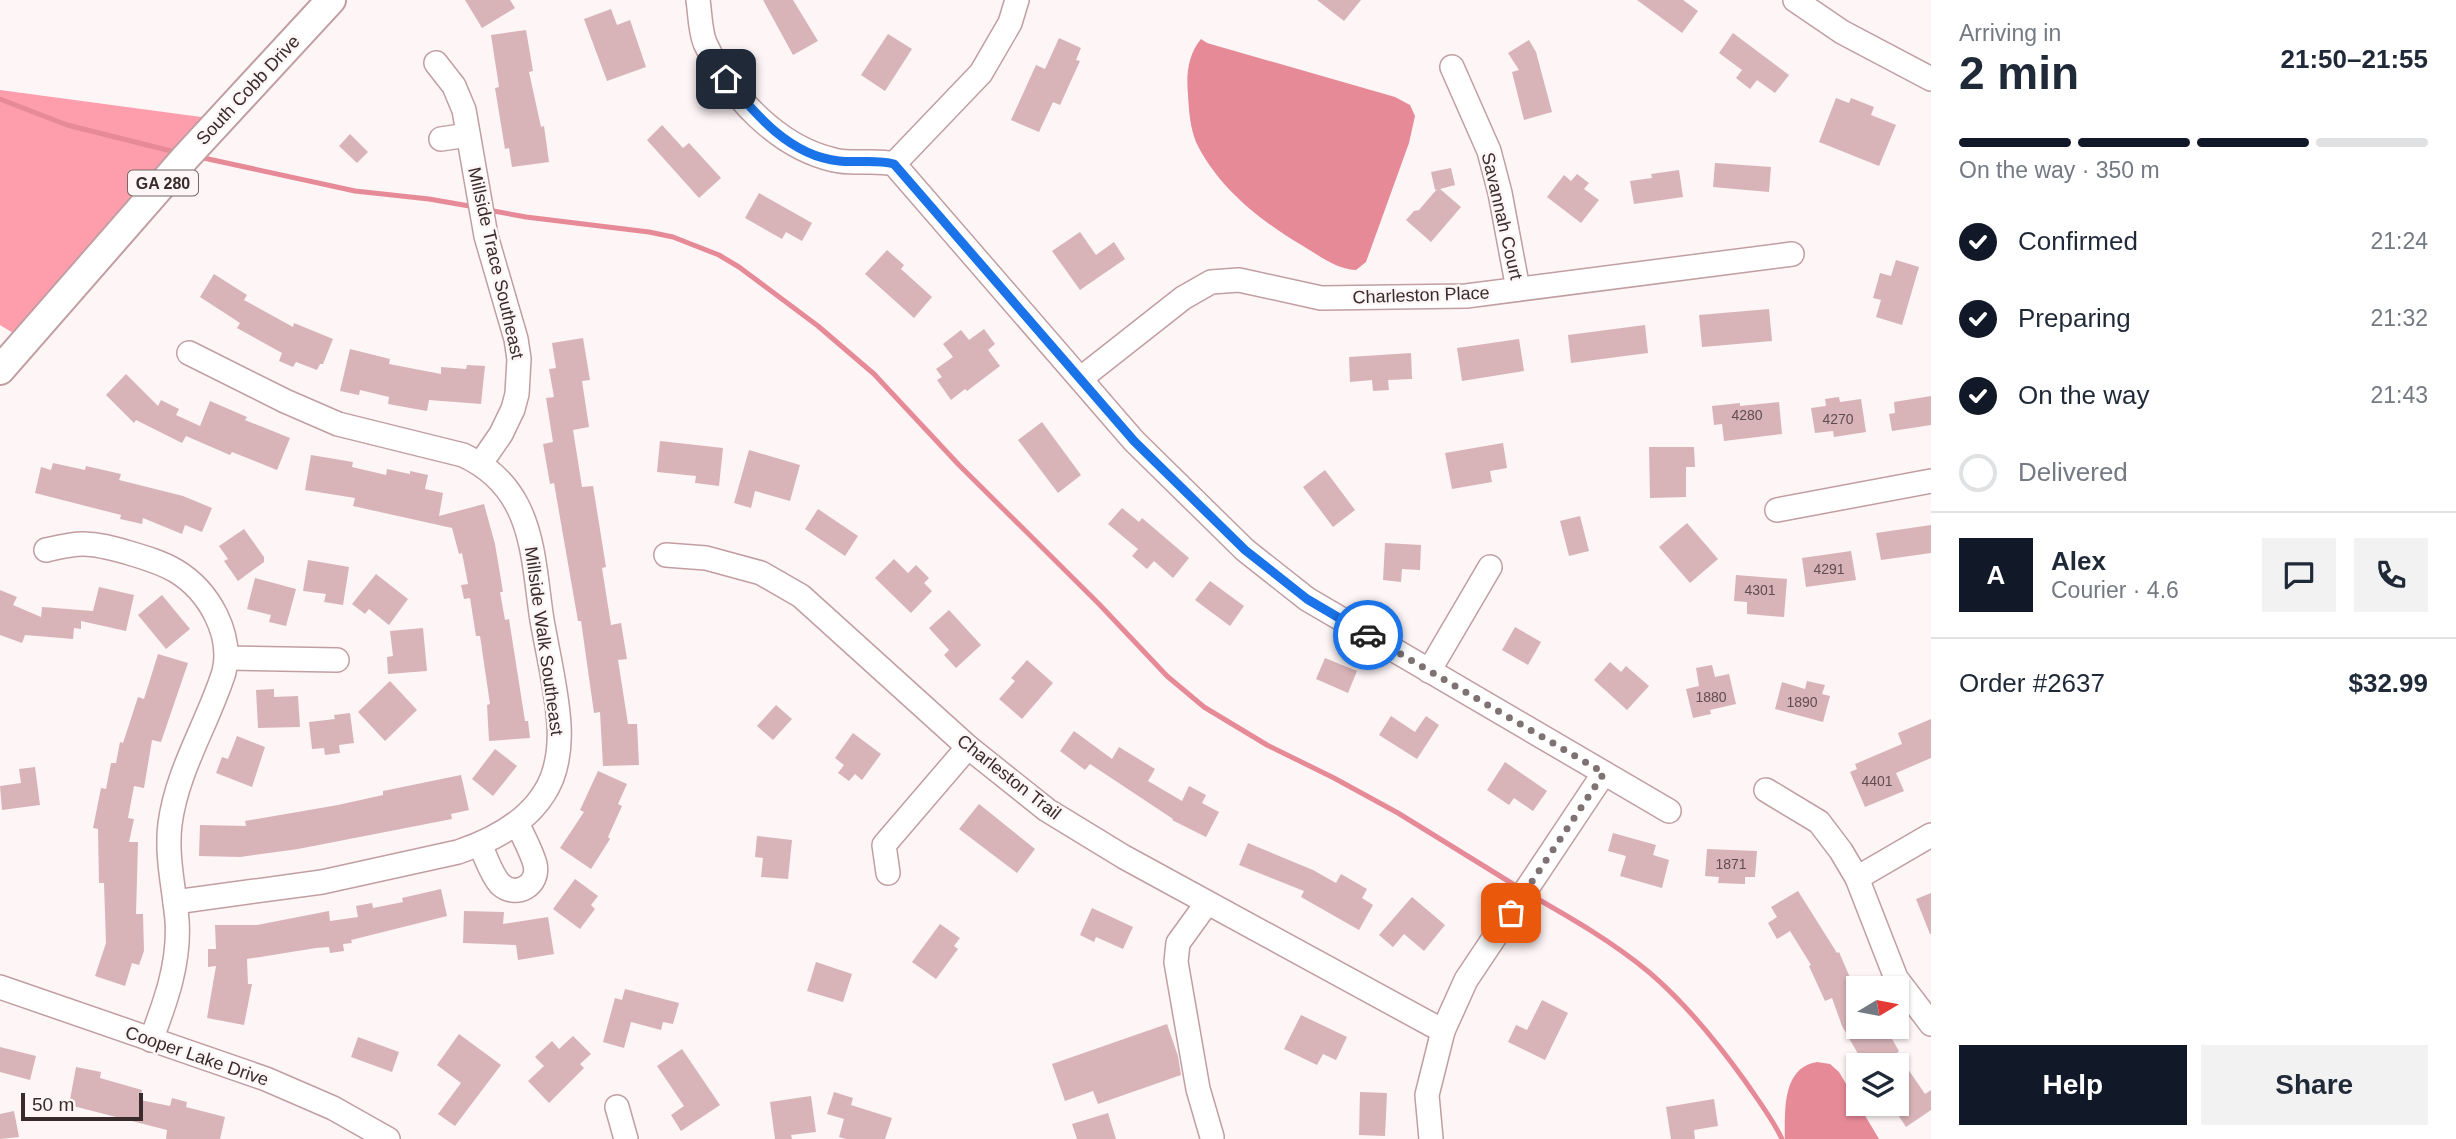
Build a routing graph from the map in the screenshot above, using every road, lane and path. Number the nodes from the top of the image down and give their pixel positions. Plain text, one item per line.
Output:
1 (331, 0) edge
2 (698, 0) edge
3 (1017, 0) edge
4 (1795, 0) edge
5 (436, 63) dead end
6 (1452, 67) dead end
7 (1931, 79) edge
8 (468, 135) junction
9 (441, 139) dead end
10 (894, 164) junction
11 (1792, 254) dead end
12 (1518, 289) junction
13 (189, 354) dead end
14 (0, 370) edge
15 (1083, 381) junction
16 (481, 463) junction
17 (1931, 481) edge
18 (1777, 510) dead end
19 (46, 550) dead end
20 (666, 555) dead end
21 (1490, 567) dead end
22 (227, 658) junction
23 (337, 660) dead end
24 (1429, 671) junction
25 (968, 747) junction
26 (1604, 773) junction
27 (1766, 790) dead end
28 (1669, 811) dead end
29 (517, 823) junction
30 (1931, 835) edge
31 (480, 845) junction
32 (888, 873) dead end
33 (1857, 878) junction
34 (175, 902) junction
35 (1207, 903) junction
36 (0, 987) edge
37 (1931, 1024) edge
38 (1443, 1031) junction
39 (151, 1040) junction
40 (617, 1107) dead end
41 (376, 1136) edge
42 (1212, 1137) dead end
43 (625, 1139) edge
44 (1430, 1139) edge

1 - 14 main road, South Cobb Drive / GA 280
2 - 10 street
3 - 10 street
4 - 7 street
5 - 8 street, Millside Trace Southeast
6 - 12 street, Savannah Court
8 - 9 street
8 - 16 street, Millside Trace Southeast
10 - 15 street
11 - 12 street, Charleston Place
12 - 15 street, Charleston Place
13 - 16 street, Millside Walk Southeast
15 - 24 street
16 - 29 street, Millside Walk Southeast
17 - 18 street
19 - 22 street
20 - 25 street, Charleston Trail
21 - 24 street
22 - 23 street
22 - 34 street
24 - 26 street
25 - 32 street
25 - 35 street, Charleston Trail
26 - 28 street
26 - 38 street
27 - 33 street
29 - 31 street, Millside Walk Southeast
29 - 31 street
30 - 33 street
31 - 34 street, Millside Walk Southeast
33 - 37 street
34 - 39 street
35 - 38 street, Charleston Trail
35 - 42 street
36 - 39 street, Cooper Lake Drive
38 - 44 street
39 - 41 street, Cooper Lake Drive
40 - 43 street

